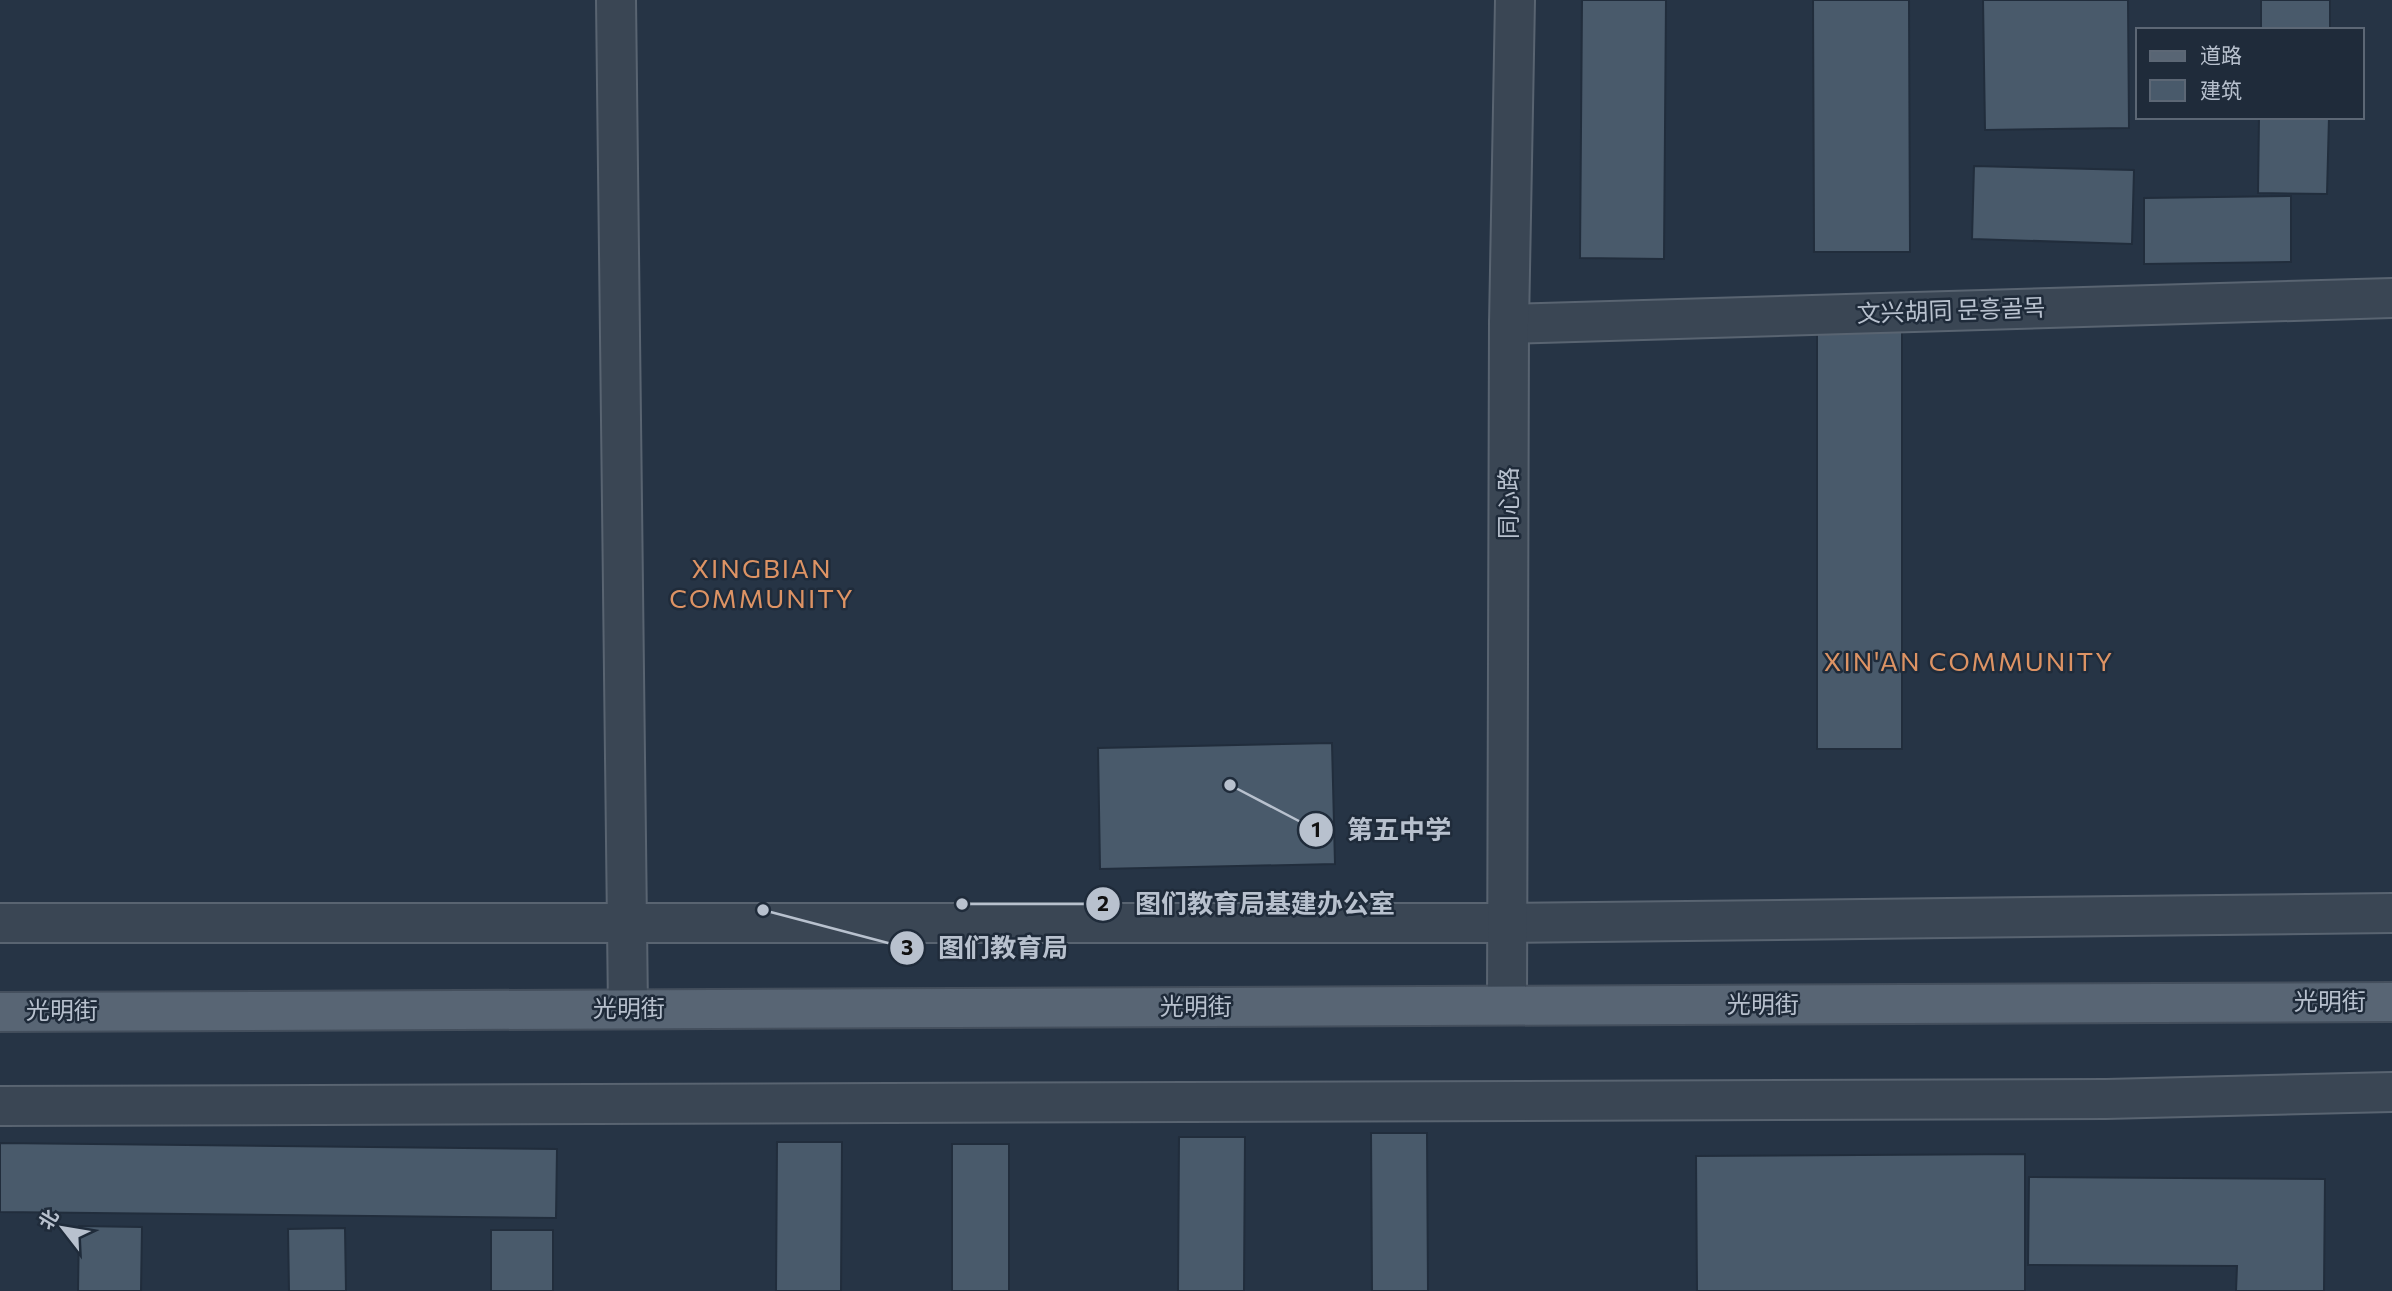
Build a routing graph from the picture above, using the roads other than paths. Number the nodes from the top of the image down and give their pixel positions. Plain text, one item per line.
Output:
1 (616, 0) edge
2 (1515, 0) edge
3 (2392, 298) edge
4 (1509, 324) junction
5 (2392, 913) edge
6 (626, 922) junction
7 (0, 923) edge
8 (1507, 923) junction
9 (2392, 1002) edge
10 (1507, 1006) junction
11 (628, 1009) junction
12 (0, 1012) edge
13 (2392, 1092) edge
14 (0, 1106) edge

1 - 6 street
2 - 4 street, 同心路
3 - 4 street, 文兴胡同 문흥골목
4 - 8 street, 同心路
5 - 8 street
6 - 7 street
6 - 8 street
6 - 11 street
8 - 10 street, 同心路
9 - 10 main road, 光明街
10 - 11 main road, 光明街
11 - 12 main road, 光明街
13 - 14 street

